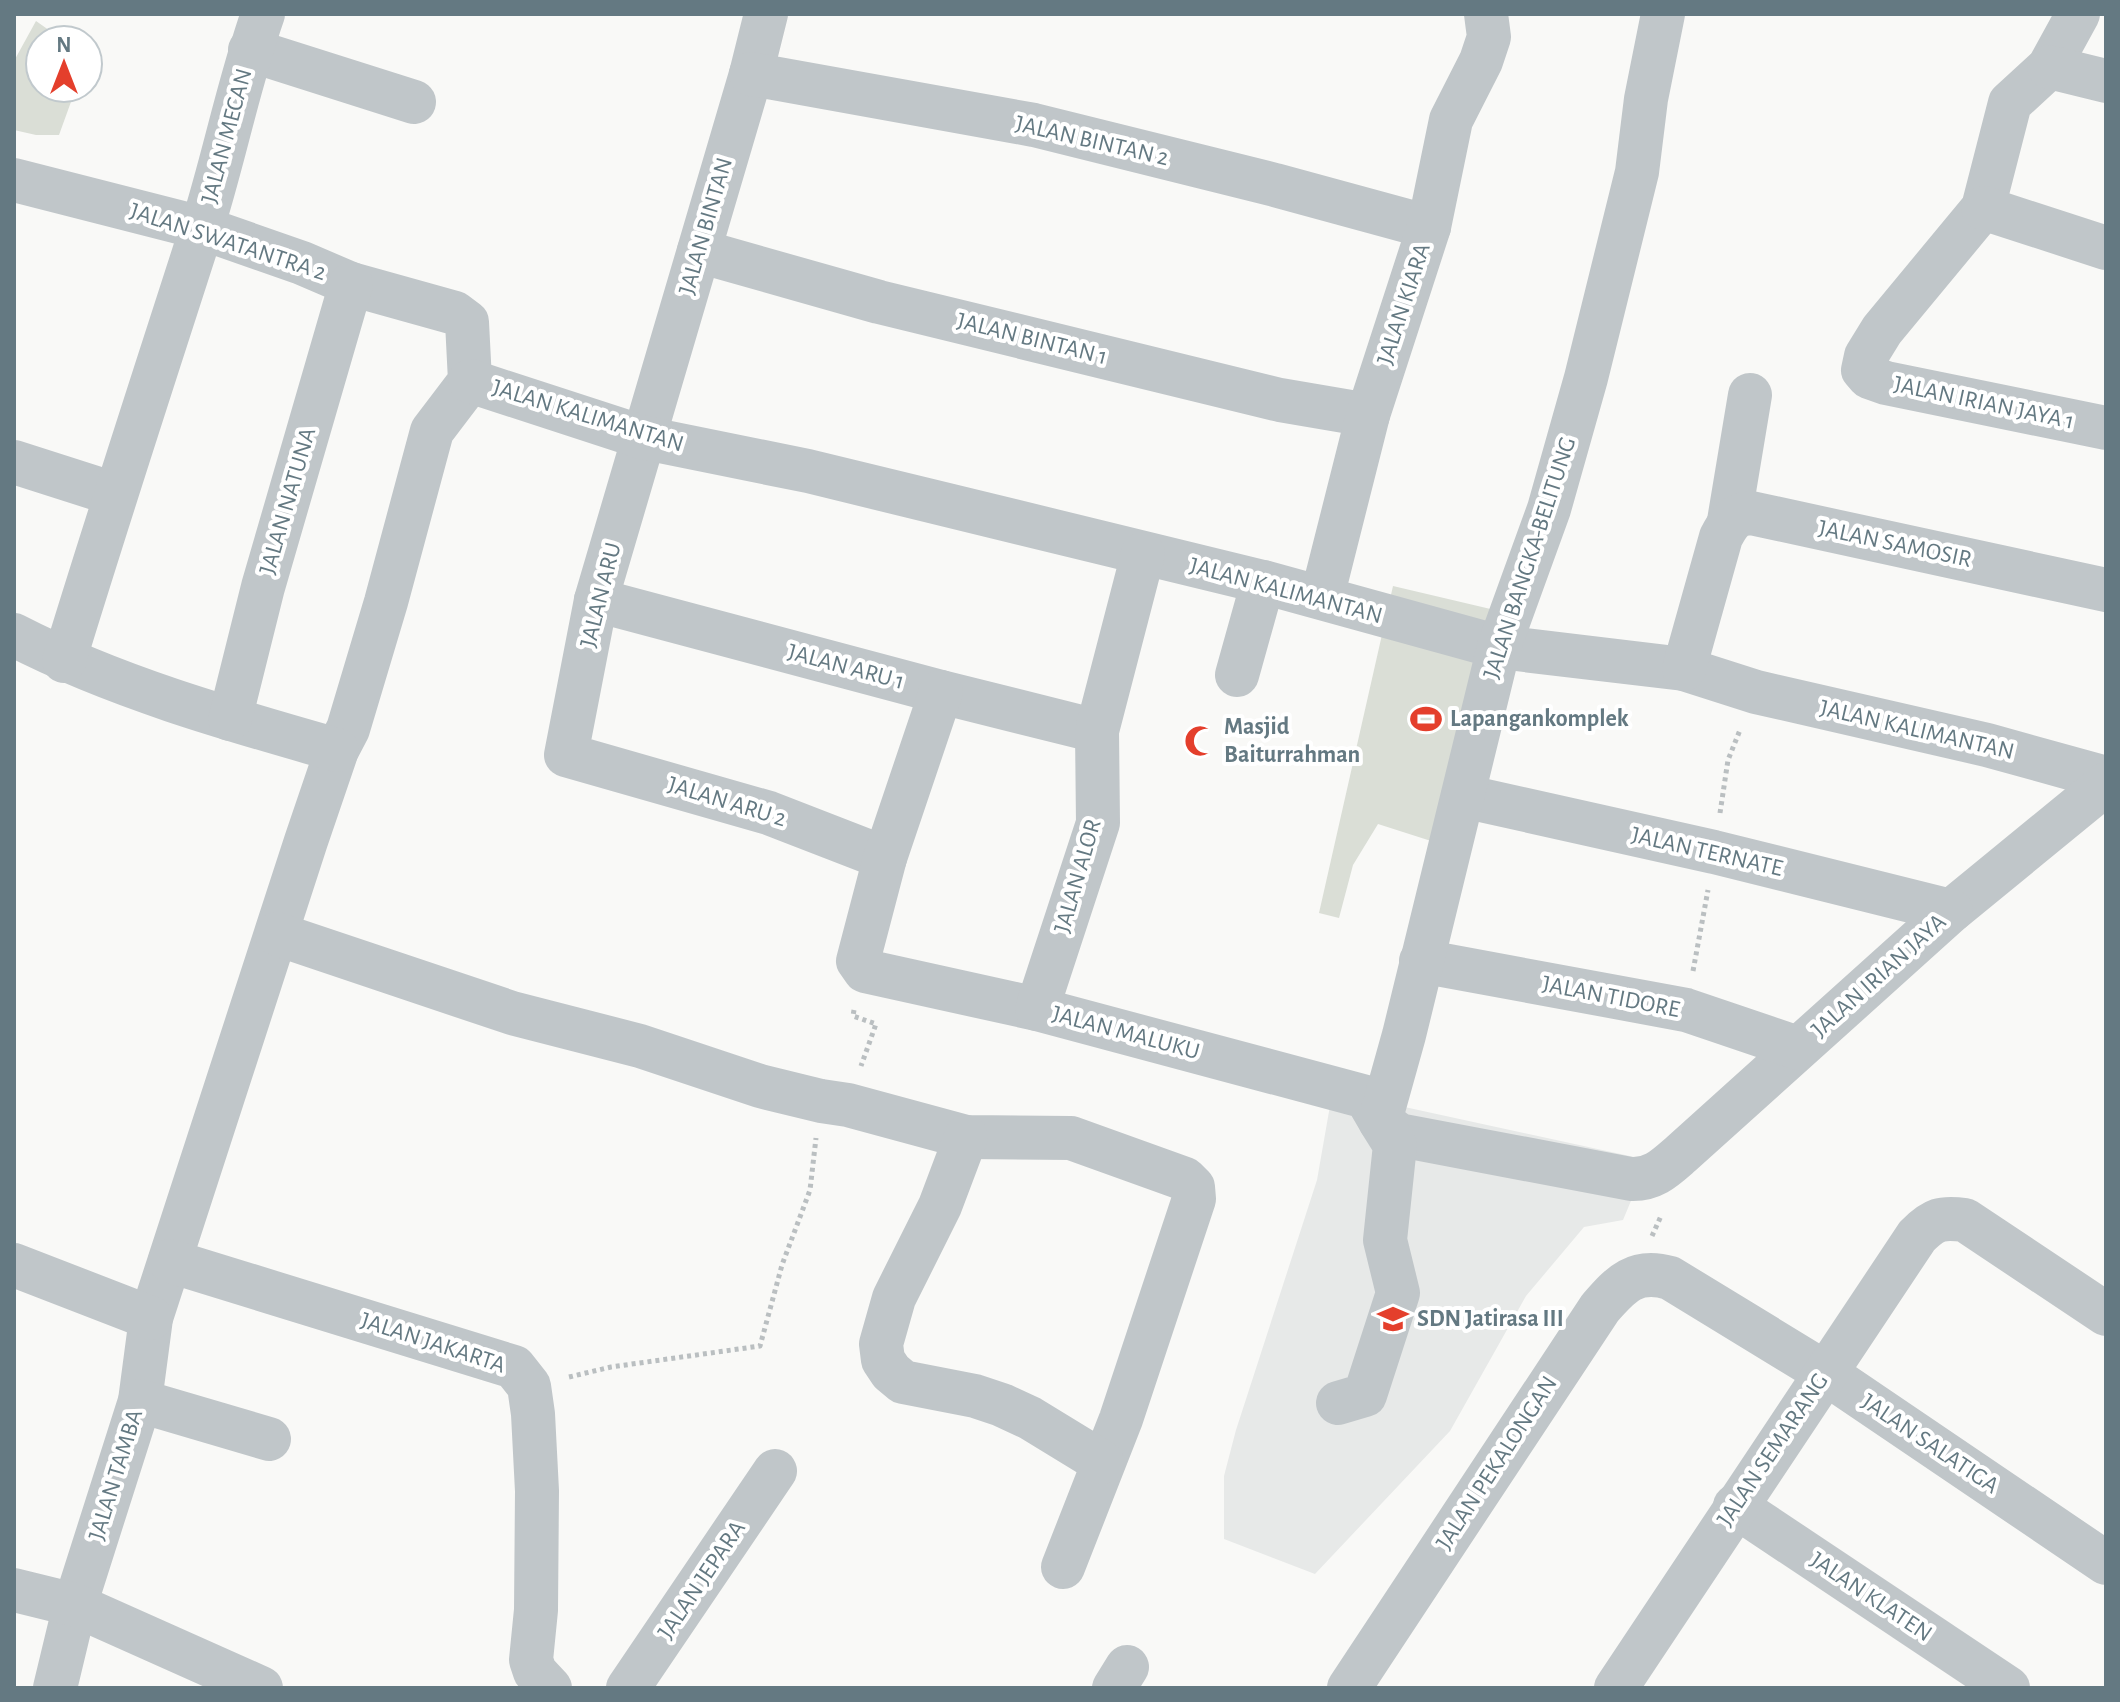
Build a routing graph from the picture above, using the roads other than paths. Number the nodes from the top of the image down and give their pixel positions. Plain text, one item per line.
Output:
1 (766, 14) edge
2 (1486, 14) edge
3 (1663, 14) edge
4 (2078, 14) edge
5 (257, 32) edge
6 (2049, 67) junction
7 (751, 74) junction
8 (2106, 81) edge
9 (414, 102) dead end
10 (14, 180) edge
11 (1983, 208) junction
12 (1429, 227) junction
13 (202, 228) junction
14 (2106, 248) edge
15 (699, 251) junction
16 (351, 284) junction
17 (470, 381) junction
18 (1750, 395) dead end
19 (1368, 415) junction
20 (2106, 428) edge
21 (645, 438) junction
22 (14, 462) edge
23 (114, 494) junction
24 (1729, 521) junction
25 (1143, 554) junction
26 (1263, 582) junction
27 (2106, 590) edge
28 (1322, 597) junction
29 (596, 600) junction
30 (14, 635) edge
31 (1499, 647) junction
32 (64, 661) junction
33 (1684, 669) junction
34 (1237, 675) dead end
35 (941, 692) junction
36 (230, 719) junction
37 (1097, 731) junction
38 (337, 750) junction
39 (566, 755) joint
40 (2106, 781) edge
41 (1463, 796) junction
42 (885, 858) junction
43 (1951, 911) junction
44 (277, 934) junction
45 (1421, 961) junction
46 (1037, 1009) junction
47 (1798, 1048) junction
48 (1380, 1121) junction
49 (966, 1137) junction
50 (1650, 1177) joint
51 (170, 1261) junction
52 (14, 1265) edge
53 (1651, 1278) joint
54 (2106, 1314) edge
55 (151, 1318) junction
56 (1824, 1372) junction
57 (140, 1401) junction
58 (1338, 1403) dead end
59 (269, 1439) dead end
60 (1102, 1462) junction
61 (775, 1471) dead end
62 (1735, 1506) junction
63 (2106, 1563) edge
64 (1063, 1567) dead end
65 (14, 1590) edge
66 (75, 1605) junction
67 (1629, 1683) edge
68 (55, 1688) edge
69 (261, 1688) edge
70 (550, 1688) edge
71 (628, 1688) edge
72 (1349, 1688) edge
73 (2008, 1688) edge

1 - 7 street, JALAN BINTAN
2 - 12 street, JALAN KIARA
3 - 31 street, JALAN BANGKA-BELITUNG
4 - 6 street
5 - 9 street
5 - 13 street, JALAN MECAN
6 - 8 street
6 - 11 street
7 - 12 street, JALAN BINTAN 2
7 - 15 street, JALAN BINTAN
10 - 13 street, JALAN SWATANTRA 2
11 - 14 street
11 - 20 street, JALAN IRIAN JAYA 1
12 - 19 street, JALAN KIARA
13 - 16 street, JALAN SWATANTRA 2
13 - 23 street, JALAN MECAN
15 - 19 street, JALAN BINTAN 1
15 - 21 street, JALAN BINTAN
16 - 17 street, JALAN SWATANTRA 2
16 - 36 street, JALAN NATUNA
17 - 21 street, JALAN KALIMANTAN
17 - 38 street, JALAN TAMBA
18 - 24 street
19 - 28 street, JALAN KIARA
21 - 25 street, JALAN KALIMANTAN
21 - 29 street, JALAN ARU
22 - 23 street
23 - 32 street, JALAN MECAN
24 - 27 street, JALAN SAMOSIR
24 - 33 street
25 - 26 street, JALAN KALIMANTAN
25 - 37 street, JALAN ALOR
26 - 28 street, JALAN KALIMANTAN
26 - 34 street
28 - 31 street, JALAN KALIMANTAN
29 - 35 street, JALAN ARU 1
29 - 39 street, JALAN ARU
30 - 32 street
31 - 33 street, JALAN KALIMANTAN
31 - 41 street, JALAN BANGKA-BELITUNG
32 - 36 street
33 - 40 street, JALAN KALIMANTAN
35 - 37 street, JALAN ARU 1
35 - 42 street
36 - 38 street
37 - 46 street, JALAN ALOR
38 - 44 street, JALAN TAMBA
39 - 42 street, JALAN ARU 2
40 - 43 street, JALAN IRIAN JAYA
41 - 43 street, JALAN TERNATE
41 - 45 street, JALAN BANGKA-BELITUNG
42 - 46 street, JALAN MALUKU
43 - 47 street, JALAN IRIAN JAYA
44 - 49 street
44 - 51 street, JALAN TAMBA
45 - 47 street, JALAN TIDORE
45 - 48 street, JALAN BANGKA-BELITUNG
46 - 48 street, JALAN MALUKU
47 - 50 street, JALAN IRIAN JAYA
48 - 50 street, JALAN MALUKU
48 - 58 street
49 - 60 street
49 - 60 street
51 - 55 street, JALAN TAMBA
51 - 70 street, JALAN JAKARTA
52 - 55 street
53 - 56 street, JALAN SALATIGA
53 - 72 street, JALAN PEKALONGAN
54 - 56 street, JALAN SEMARANG
55 - 57 street, JALAN TAMBA
56 - 62 street, JALAN SEMARANG
56 - 63 street, JALAN SALATIGA
57 - 59 street
57 - 66 street, JALAN TAMBA
60 - 64 street
61 - 71 street, JALAN JEPARA
62 - 67 street, JALAN SEMARANG
62 - 73 street, JALAN KLATEN
65 - 66 street
66 - 68 street, JALAN TAMBA
66 - 69 street

